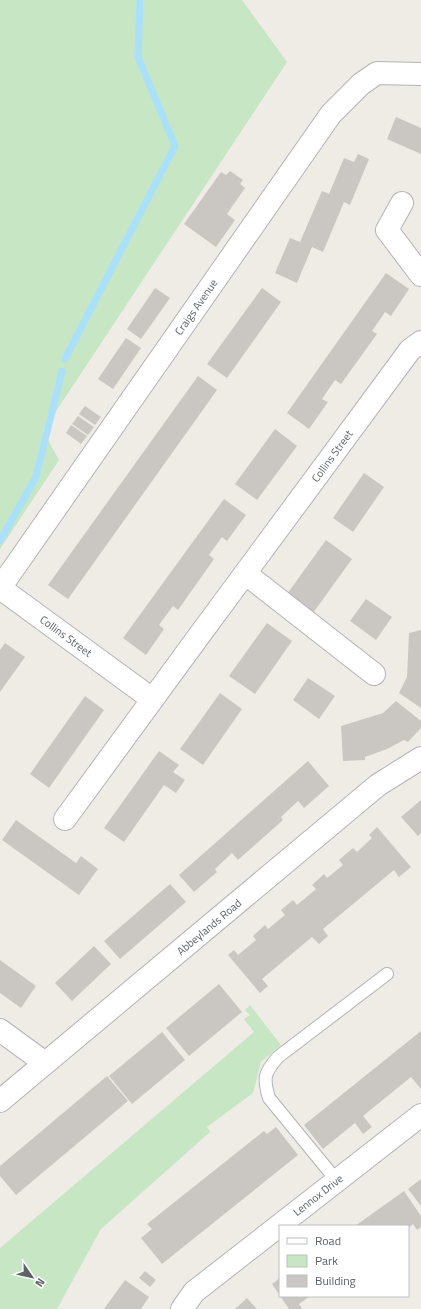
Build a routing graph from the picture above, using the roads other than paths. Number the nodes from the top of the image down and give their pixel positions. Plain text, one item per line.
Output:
1 (421, 74) edge
2 (402, 203) dead end
3 (421, 275) edge
4 (421, 342) edge
5 (246, 574) junction
6 (0, 588) edge
7 (374, 674) dead end
8 (152, 699) junction
9 (421, 758) edge
10 (65, 819) dead end
11 (387, 974) dead end
12 (0, 1030) edge
13 (45, 1063) junction
14 (0, 1101) edge
15 (421, 1115) edge
16 (337, 1181) junction
17 (280, 1225) edge
18 (279, 1226) edge
19 (182, 1309) edge

1 - 6 street, Craigs Avenue
2 - 3 street
4 - 5 street, Collins Street
5 - 7 street
5 - 8 street, Collins Street
6 - 8 street, Collins Street
8 - 10 street, Collins Street
9 - 13 street, Abbeylands Road
11 - 16 lane
12 - 13 street
13 - 14 street, Abbeylands Road
15 - 16 street, Lennox Drive
16 - 17 street, Lennox Drive
18 - 19 street, Lennox Drive

